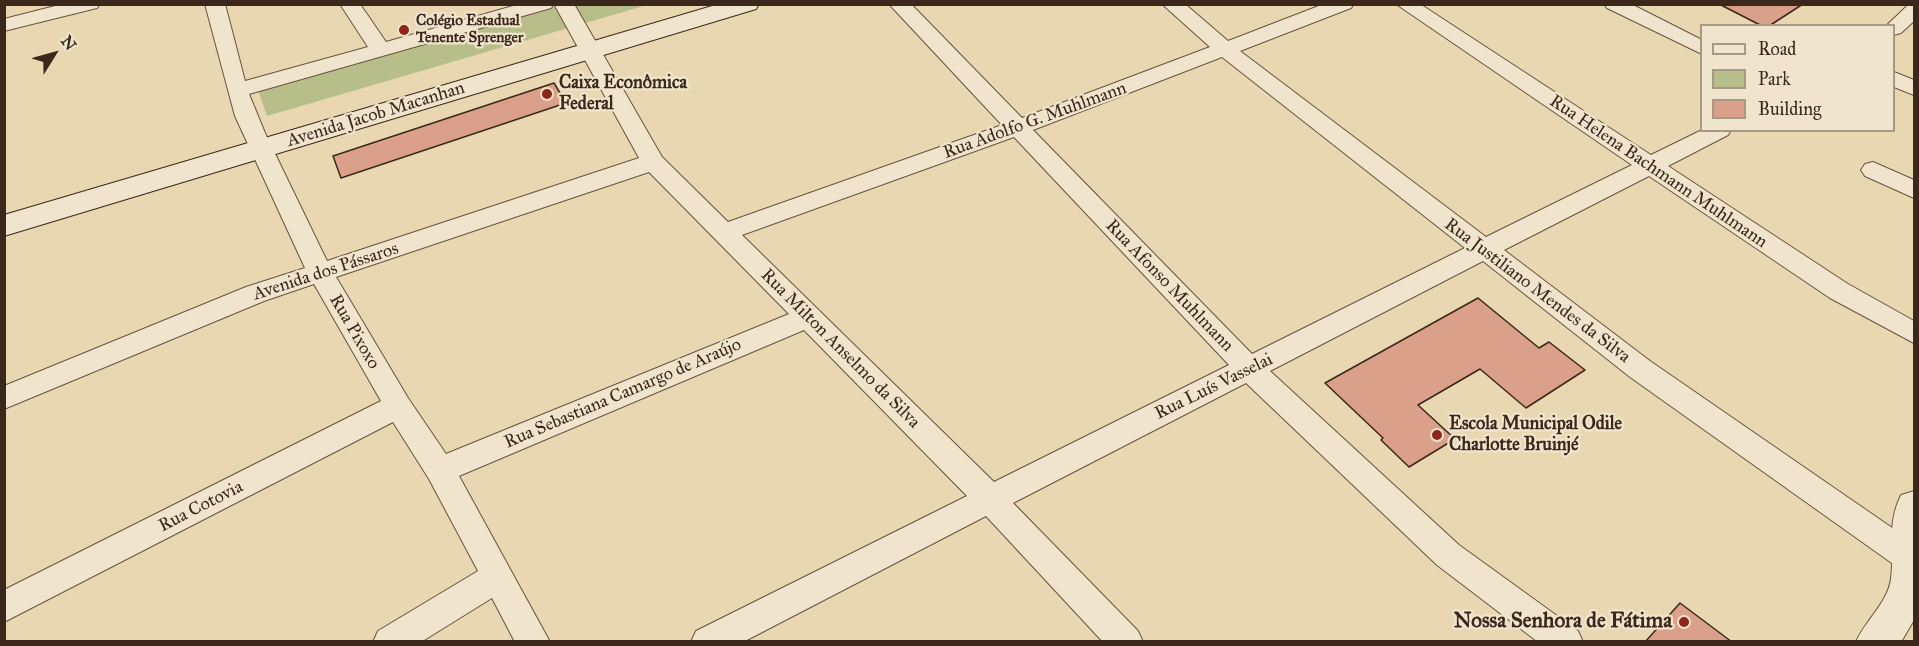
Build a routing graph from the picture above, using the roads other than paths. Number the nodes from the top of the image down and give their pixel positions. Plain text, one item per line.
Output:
1 (90, 4) edge
2 (215, 4) edge
3 (350, 4) edge
4 (544, 4) edge
5 (564, 4) edge
6 (688, 4) edge
7 (747, 4) edge
8 (899, 4) edge
9 (1172, 4) edge
10 (1344, 4) edge
11 (1406, 4) edge
12 (1614, 4) edge
13 (1914, 10) edge
14 (4, 25) edge
15 (1895, 27) edge
16 (586, 43) junction
17 (1700, 47) edge
18 (381, 50) junction
19 (1226, 50) junction
20 (1895, 80) edge
21 (1914, 88) edge
22 (237, 90) junction
23 (1017, 128) junction
24 (1716, 132) edge
25 (258, 142) junction
26 (653, 162) junction
27 (1651, 167) junction
28 (1873, 170) dead end
29 (1914, 190) edge
30 (4, 206) edge
31 (4, 226) edge
32 (725, 232) junction
33 (1482, 249) junction
34 (320, 273) junction
35 (806, 318) junction
36 (1914, 333) edge
37 (1250, 369) junction
38 (4, 398) edge
39 (398, 406) junction
40 (440, 470) junction
41 (989, 498) junction
42 (1914, 507) edge
43 (1912, 560) edge
44 (496, 578) junction
45 (4, 607) edge
46 (390, 642) edge
47 (532, 642) edge
48 (708, 642) edge
49 (1126, 642) edge
50 (1566, 642) edge
51 (1877, 642) edge

1 - 14 street
2 - 22 street, Rua Pixoxo
3 - 18 street
4 - 18 street
5 - 16 street, Rua Milton Anselmo da Silva
6 - 16 main road, Avenida Jacob Macanhan
7 - 16 main road, Avenida Jacob Macanhan
8 - 23 street, Rua Afonso Muhlmann
9 - 19 street, Rua Justiliano Mendes da Silva
10 - 19 street, Rua Adolfo G. Muhlmann
11 - 27 street, Rua Helena Bachmann Muhlmann
12 - 17 street
13 - 15 street
16 - 25 main road, Avenida Jacob Macanhan
16 - 26 street, Rua Milton Anselmo da Silva
18 - 22 street
19 - 23 street, Rua Adolfo G. Muhlmann
19 - 33 street, Rua Justiliano Mendes da Silva
20 - 21 street
22 - 25 street, Rua Pixoxo
23 - 32 street, Rua Adolfo G. Muhlmann
23 - 37 street, Rua Afonso Muhlmann
24 - 27 street, Rua Luís Vasselai
25 - 30 main road, Avenida Jacob Macanhan
25 - 31 main road, Avenida Jacob Macanhan
25 - 34 street, Rua Pixoxo
26 - 32 street, Rua Milton Anselmo da Silva
26 - 34 street, Avenida dos Pássaros
27 - 33 street, Rua Luís Vasselai
27 - 36 street, Rua Helena Bachmann Muhlmann
28 - 29 street
32 - 35 street, Rua Milton Anselmo da Silva
33 - 37 street, Rua Luís Vasselai
33 - 43 street, Rua Justiliano Mendes da Silva
34 - 38 street, Avenida dos Pássaros
34 - 39 street, Rua Pixoxo
35 - 40 street, Rua Sebastiana Camargo de Araújo
35 - 41 street, Rua Milton Anselmo da Silva
37 - 41 street, Rua Luís Vasselai
37 - 50 street, Rua Afonso Muhlmann
39 - 40 street, Rua Pixoxo
39 - 45 street, Rua Cotovia
40 - 44 street, Rua Pixoxo
41 - 48 street, Rua Luís Vasselai
41 - 49 street, Rua Milton Anselmo da Silva
42 - 43 main road
43 - 51 main road
44 - 46 street
44 - 47 street, Rua Pixoxo

